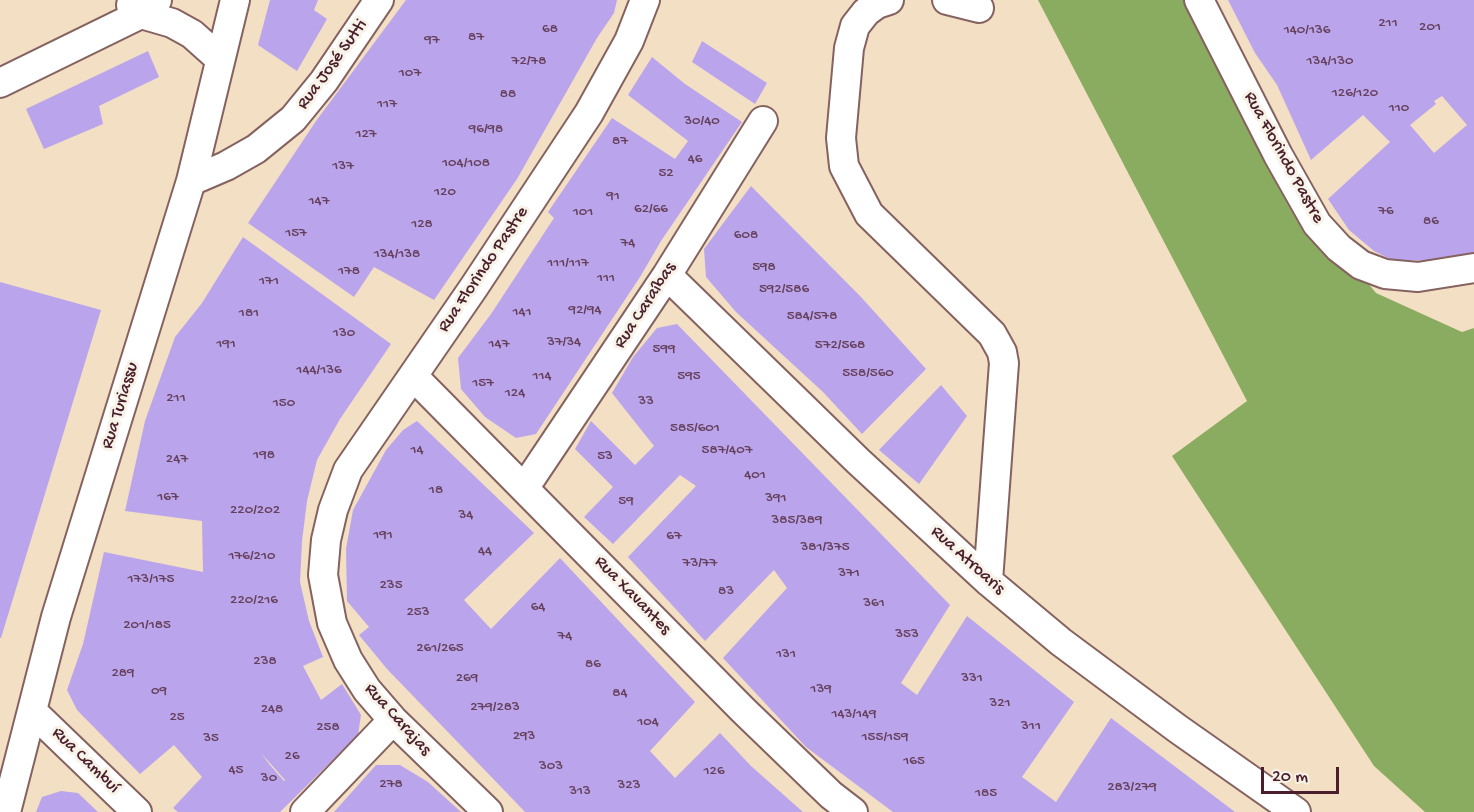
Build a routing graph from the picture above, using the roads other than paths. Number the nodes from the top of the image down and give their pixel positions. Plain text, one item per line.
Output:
1 (236, 0) edge
2 (379, 0) edge
3 (645, 0) edge
4 (889, 0) edge
5 (947, 0) edge
6 (1199, 0) edge
7 (141, 4) edge
8 (979, 8) dead end
9 (220, 58) junction
10 (0, 83) edge
11 (763, 121) dead end
12 (191, 181) junction
13 (1474, 268) edge
14 (667, 275) junction
15 (413, 376) junction
16 (525, 487) junction
17 (326, 540) joint
18 (988, 581) junction
19 (32, 711) junction
20 (393, 720) junction
21 (6, 812) edge
22 (137, 812) edge
23 (304, 812) edge
24 (488, 812) edge
25 (853, 812) edge
26 (1296, 812) edge

1 - 9 street, Rua Turiassu
2 - 12 street, Rua José Sutti
3 - 15 street, Rua Florindo Pastre
4 - 18 street
5 - 8 street
6 - 13 street, Rua Florindo Pastre
7 - 9 street
7 - 10 street
9 - 12 street, Rua Turiassu
11 - 14 street, Rua Caraíbas
12 - 19 street, Rua Turiassu
14 - 16 street, Rua Caraíbas
14 - 18 street, Rua Atroaris
15 - 16 street, Rua Xavantes
15 - 17 street, Rua Florindo Pastre
16 - 25 street, Rua Xavantes
17 - 20 street, Rua Carajas
18 - 26 street, Rua Atroaris
19 - 21 street, Rua Turiassu
19 - 22 street, Rua Cambuí
20 - 23 street
20 - 24 street, Rua Carajas

